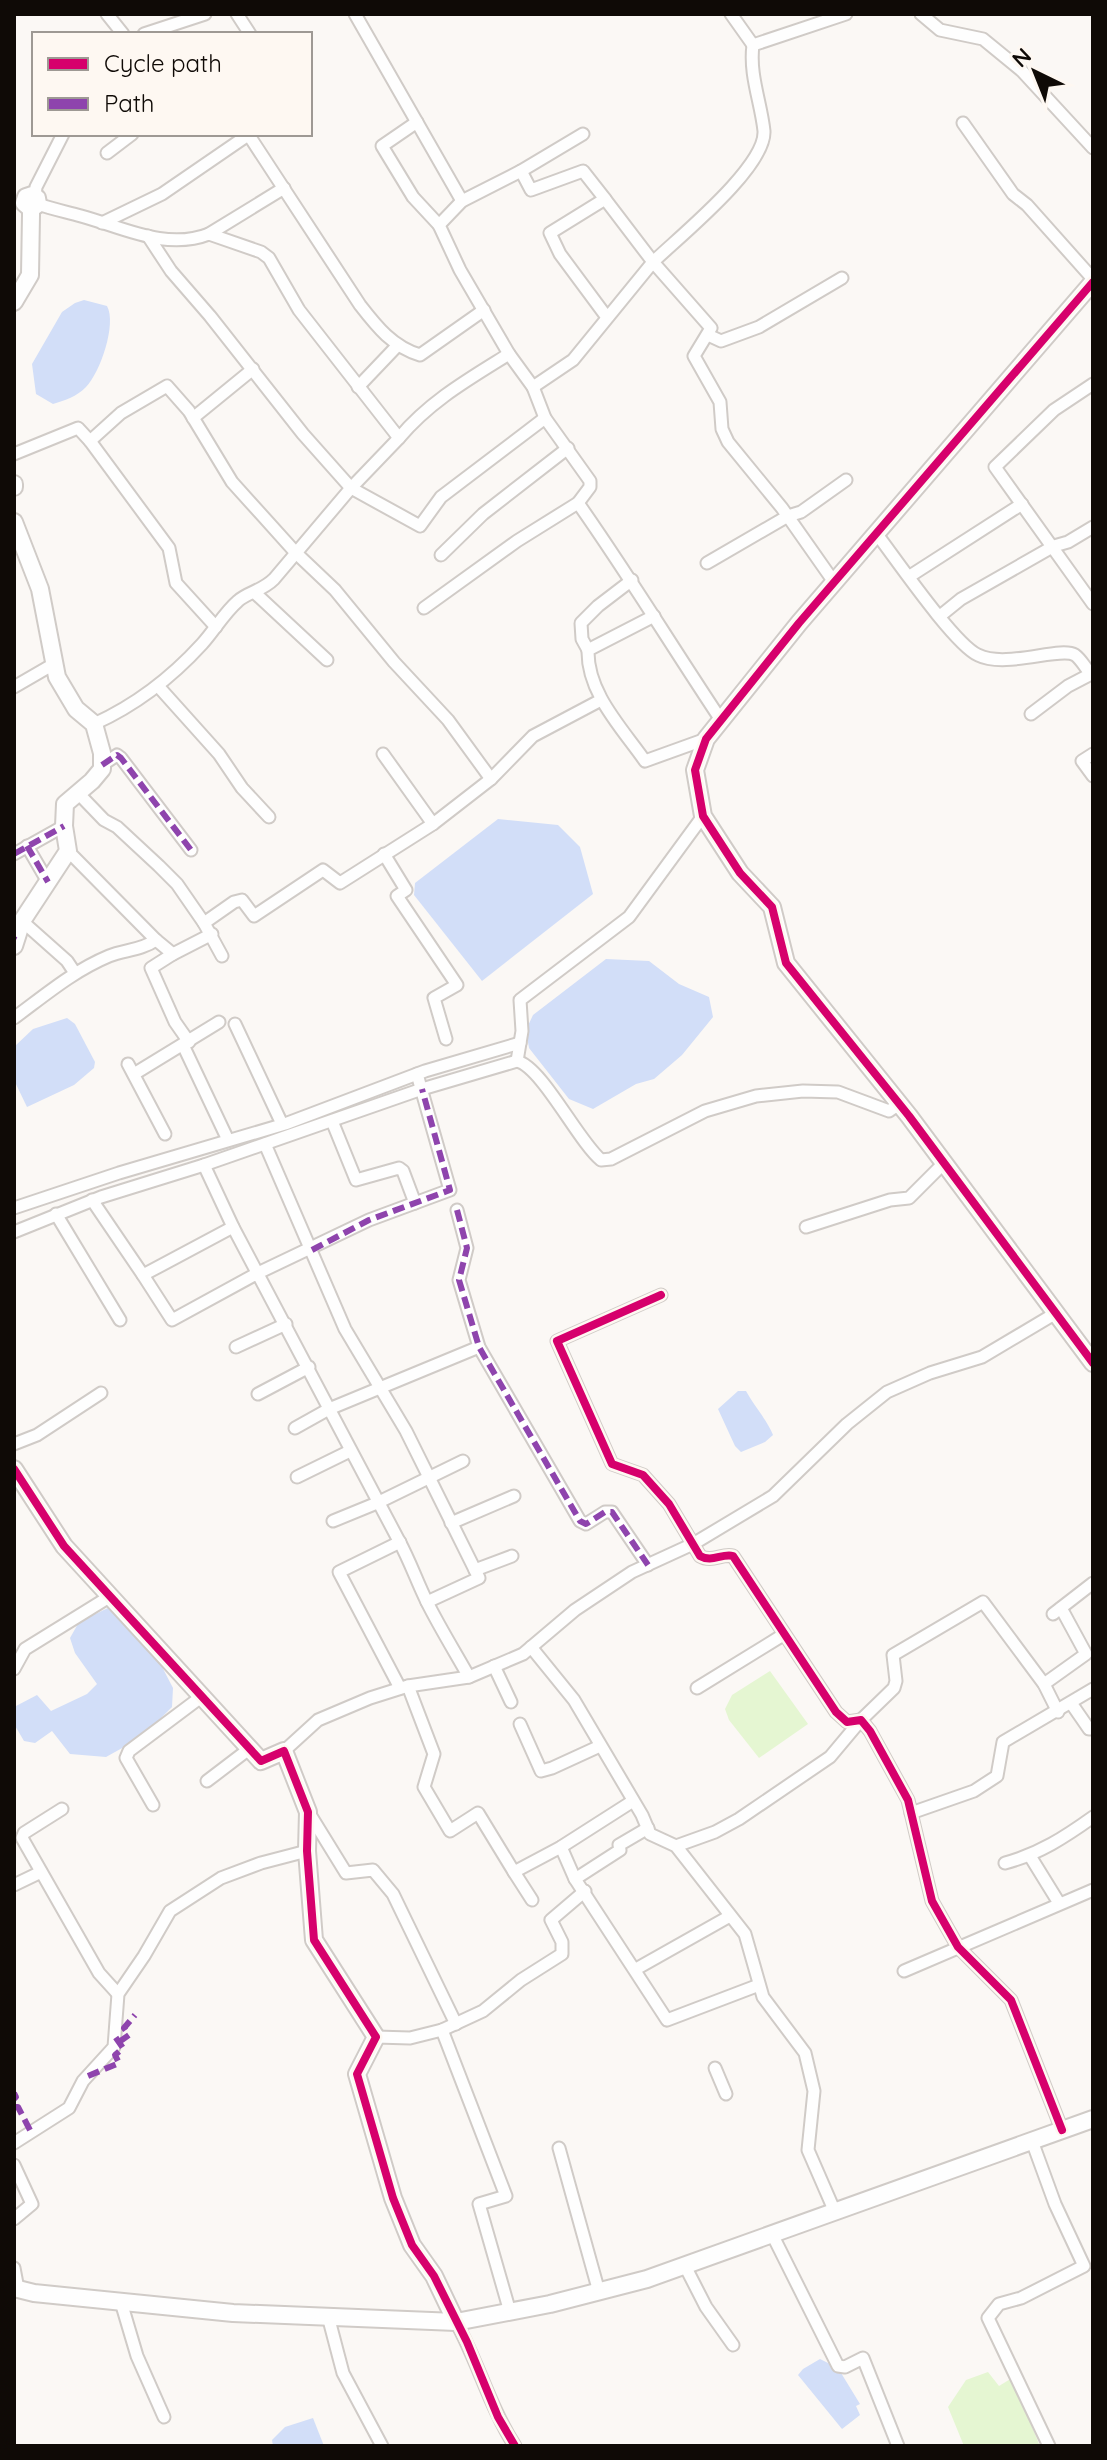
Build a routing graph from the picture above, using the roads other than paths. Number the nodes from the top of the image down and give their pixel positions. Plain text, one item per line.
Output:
1 (107, 14) edge
2 (205, 14) edge
3 (237, 14) edge
4 (355, 14) edge
5 (731, 14) edge
6 (846, 14) edge
7 (921, 14) edge
8 (121, 32) edge
9 (150, 32) edge
10 (249, 32) edge
11 (753, 45) junction
12 (417, 122) junction
13 (963, 123) dead end
14 (583, 134) dead end
15 (62, 136) edge
16 (129, 136) edge
17 (245, 136) edge
18 (249, 136) edge
19 (1093, 148) edge
20 (107, 153) dead end
21 (521, 171) junction
22 (284, 188) junction
23 (605, 199) junction
24 (462, 201) junction
25 (28, 202) edge
26 (102, 223) junction
27 (439, 225) junction
28 (209, 234) junction
29 (148, 236) junction
30 (653, 262) junction
31 (842, 278) dead end
32 (1093, 281) edge
33 (14, 302) edge
34 (484, 310) junction
35 (606, 316) junction
36 (708, 335) junction
37 (398, 345) junction
38 (509, 354) junction
39 (253, 369) junction
40 (1093, 384) edge
41 (358, 387) junction
42 (533, 387) junction
43 (193, 418) junction
44 (545, 418) junction
45 (399, 438) junction
46 (90, 441) junction
47 (568, 448) junction
48 (14, 454) edge
49 (846, 480) dead end
50 (351, 488) junction
51 (578, 503) junction
52 (1022, 504) junction
53 (788, 516) junction
54 (14, 522) edge
55 (1093, 527) edge
56 (876, 533) junction
57 (1054, 546) junction
58 (296, 553) junction
59 (441, 555) dead end
60 (707, 563) dead end
61 (910, 576) junction
62 (632, 580) junction
63 (834, 582) junction
64 (255, 593) junction
65 (1093, 604) edge
66 (424, 608) dead end
67 (654, 616) junction
68 (940, 616) junction
69 (216, 627) junction
70 (588, 650) junction
71 (327, 660) dead end
72 (52, 665) junction
73 (1092, 674) edge
74 (158, 686) junction
75 (14, 687) edge
76 (601, 700) junction
77 (1031, 714) dead end
78 (721, 720) junction
79 (94, 724) junction
80 (706, 739) junction
81 (383, 754) dead end
82 (1093, 754) edge
83 (102, 765) junction
84 (1093, 776) edge
85 (491, 779) junction
86 (78, 793) junction
87 (703, 816) junction
88 (269, 817) dead end
89 (433, 824) junction
90 (64, 826) junction
91 (27, 846) junction
92 (191, 850) dead end
93 (68, 851) junction
94 (14, 854) edge
95 (384, 854) junction
96 (48, 882) junction
97 (22, 921) junction
98 (204, 923) junction
99 (212, 934) junction
100 (156, 940) junction
101 (15, 942) edge
102 (173, 954) junction
103 (222, 956) dead end
104 (75, 973) junction
105 (14, 1018) edge
106 (219, 1022) dead end
107 (235, 1024) dead end
108 (446, 1039) dead end
109 (520, 1043) junction
110 (186, 1044) junction
111 (517, 1061) junction
112 (417, 1074) junction
113 (422, 1089) junction
114 (899, 1104) junction
115 (332, 1121) junction
116 (282, 1124) junction
117 (165, 1134) dead end
118 (228, 1140) junction
119 (265, 1144) junction
120 (944, 1163) junction
121 (204, 1165) junction
122 (92, 1200) junction
123 (415, 1203) junction
124 (14, 1208) edge
125 (457, 1210) dead end
126 (56, 1214) junction
127 (233, 1227) junction
128 (806, 1227) dead end
129 (14, 1232) edge
130 (312, 1250) junction
131 (258, 1273) junction
132 (143, 1275) junction
133 (661, 1295) dead end
134 (1056, 1313) junction
135 (120, 1320) dead end
136 (286, 1324) junction
137 (236, 1347) dead end
138 (479, 1347) junction
139 (1093, 1363) edge
140 (309, 1367) junction
141 (379, 1387) junction
142 (101, 1393) dead end
143 (258, 1394) dead end
144 (329, 1409) junction
145 (295, 1428) dead end
146 (14, 1444) edge
147 (350, 1451) junction
148 (463, 1461) dead end
149 (14, 1469) edge
150 (297, 1477) dead end
151 (428, 1478) junction
152 (514, 1496) dead end
153 (377, 1503) junction
154 (333, 1521) dead end
155 (451, 1523) junction
156 (400, 1542) junction
157 (693, 1544) junction
158 (512, 1556) dead end
159 (648, 1565) junction
160 (475, 1570) junction
161 (1093, 1583) edge
162 (109, 1597) junction
163 (427, 1602) junction
164 (783, 1635) junction
165 (531, 1647) junction
166 (494, 1666) junction
167 (14, 1669) edge
168 (469, 1677) junction
169 (1044, 1684) junction
170 (404, 1687) junction
171 (697, 1688) dead end
172 (1093, 1689) edge
173 (201, 1697) junction
174 (511, 1702) dead end
175 (1071, 1703) junction
176 (1058, 1712) junction
177 (861, 1720) junction
178 (520, 1724) dead end
179 (1093, 1729) edge
180 (600, 1746) junction
181 (249, 1749) junction
182 (284, 1751) junction
183 (207, 1781) dead end
184 (633, 1801) junction
185 (153, 1805) dead end
186 (62, 1809) dead end
187 (308, 1812) junction
188 (911, 1813) junction
189 (1093, 1817) edge
190 (648, 1828) junction
191 (676, 1846) junction
192 (561, 1847) junction
193 (307, 1851) junction
194 (1030, 1856) junction
195 (1005, 1863) dead end
196 (41, 1872) junction
197 (514, 1872) junction
198 (575, 1879) junction
199 (14, 1885) edge
200 (1093, 1890) edge
201 (585, 1891) junction
202 (532, 1900) dead end
203 (1059, 1903) junction
204 (730, 1916) junction
205 (958, 1947) junction
206 (636, 1969) junction
207 (904, 1971) dead end
208 (759, 1985) junction
209 (118, 1994) junction
210 (456, 2024) junction
211 (442, 2030) junction
212 (376, 2037) junction
213 (715, 2068) dead end
214 (726, 2094) dead end
215 (1093, 2119) edge
216 (1062, 2130) junction
217 (1032, 2141) junction
218 (14, 2143) edge
219 (559, 2148) dead end
220 (14, 2165) edge
221 (835, 2212) junction
222 (14, 2219) edge
223 (772, 2234) junction
224 (685, 2266) junction
225 (14, 2268) edge
226 (16, 2289) edge
227 (599, 2292) junction
228 (121, 2302) junction
229 (510, 2312) junction
230 (328, 2316) junction
231 (456, 2322) junction
232 (733, 2345) dead end
233 (164, 2417) dead end
234 (382, 2446) edge
235 (515, 2446) edge
236 (898, 2446) edge
237 (1049, 2446) edge

1 - 8 street
2 - 9 street
3 - 10 street
4 - 12 street
5 - 11 street
6 - 11 street
7 - 19 street
11 - 30 street
12 - 24 street
12 - 27 street
13 - 32 street
14 - 21 street
15 - 25 street
16 - 20 street
17 - 26 street
18 - 22 street
21 - 23 street
21 - 24 street
22 - 28 street
22 - 37 street
23 - 30 street
23 - 35 street
24 - 27 street
25 - 26 street
25 - 33 street
26 - 29 street
27 - 34 street
28 - 29 street
28 - 41 street
29 - 39 street
30 - 35 street
30 - 36 street
31 - 36 street
32 - 56 street
34 - 37 street
34 - 38 street
35 - 42 street
36 - 53 street
37 - 41 street
38 - 42 street
38 - 45 street
39 - 43 street
39 - 50 street
40 - 52 street
41 - 45 street
42 - 44 street
43 - 46 street
43 - 58 street
44 - 47 street
44 - 50 street
45 - 50 street
46 - 48 street
46 - 69 street
47 - 51 street
47 - 59 street
49 - 53 street
50 - 58 street
51 - 62 street
51 - 66 street
52 - 57 street
52 - 61 street
53 - 60 street
53 - 63 street
54 - 72 street
55 - 57 street
56 - 61 street
56 - 63 street
57 - 65 street
57 - 68 street
58 - 64 street
58 - 85 street
61 - 68 street
62 - 67 street
62 - 70 street
63 - 78 street
64 - 69 street
64 - 71 street
67 - 70 street
67 - 78 street
68 - 73 street
69 - 74 street
70 - 76 street
72 - 75 street
72 - 79 street
73 - 77 street
74 - 79 street
74 - 88 street
76 - 80 street
76 - 85 street
78 - 80 street
79 - 83 street
80 - 87 street
81 - 89 street
82 - 84 street
83 - 86 street
83 - 92 street
85 - 89 street
86 - 90 street
86 - 98 street
87 - 109 street
87 - 114 street
89 - 95 street
90 - 91 street
90 - 93 street
91 - 94 street
91 - 96 street
93 - 96 street
93 - 100 street
95 - 98 street
95 - 108 street
96 - 97 street
97 - 101 street
97 - 104 street
98 - 99 street
99 - 102 street
99 - 103 street
100 - 102 street
100 - 104 street
102 - 110 street
104 - 105 street
106 - 110 street
107 - 116 street
109 - 111 street
109 - 112 street
110 - 117 street
110 - 118 street
111 - 113 street
111 - 114 street
112 - 113 street
112 - 116 street
113 - 115 street
113 - 123 street
114 - 120 street
115 - 119 street
115 - 123 street
116 - 118 street
118 - 124 street
119 - 121 street
119 - 130 street
120 - 128 street
120 - 134 street
121 - 122 street
121 - 127 street
122 - 126 street
122 - 132 street
123 - 130 street
125 - 138 street
126 - 129 street
126 - 135 street
127 - 131 street
127 - 132 street
130 - 131 street
130 - 141 street
131 - 132 street
131 - 136 street
133 - 157 street
134 - 139 street
134 - 157 street
136 - 137 street
136 - 140 street
138 - 141 street
138 - 159 street
140 - 143 street
140 - 144 street
141 - 144 street
141 - 151 street
142 - 146 street
144 - 145 street
144 - 147 street
147 - 150 street
147 - 153 street
148 - 151 street
149 - 162 street
151 - 153 street
151 - 155 street
152 - 155 street
153 - 154 street
153 - 156 street
155 - 160 street
156 - 163 street
156 - 170 street
157 - 159 street
157 - 164 street
158 - 160 street
159 - 165 street
160 - 163 street
161 - 169 street
162 - 167 street
162 - 173 street
163 - 168 street
164 - 171 street
164 - 177 street
165 - 166 street
165 - 180 street
166 - 168 street
166 - 174 street
168 - 170 street
169 - 176 street
169 - 177 street
170 - 182 street
170 - 197 street
172 - 175 street
173 - 181 street
173 - 185 street
175 - 176 street
175 - 179 street
176 - 188 street
177 - 188 street
177 - 191 street
178 - 180 street
180 - 184 street
181 - 182 street
181 - 183 street
182 - 187 street
184 - 190 street
184 - 192 street
186 - 196 street
187 - 193 street
187 - 210 street
188 - 205 street
189 - 194 street
190 - 191 street
190 - 198 street
191 - 204 street
192 - 197 street
192 - 198 street
193 - 209 street
193 - 212 street
194 - 195 street
194 - 203 street
196 - 199 street
196 - 209 street
197 - 202 street
198 - 201 street
200 - 203 street
201 - 206 street
201 - 210 street
203 - 205 street
204 - 206 street
204 - 208 street
205 - 207 street
205 - 216 street
206 - 208 street
208 - 221 street
209 - 218 street
210 - 211 street
211 - 212 street
211 - 229 street
212 - 231 street
213 - 214 street
215 - 216 street
216 - 217 street
217 - 221 street
217 - 237 street
219 - 227 street
220 - 222 street
221 - 223 street
223 - 224 street
223 - 236 street
224 - 227 street
224 - 232 street
225 - 226 street
226 - 228 street
227 - 229 street
228 - 230 street
228 - 233 street
229 - 231 street
230 - 231 street
230 - 234 street
231 - 235 street

